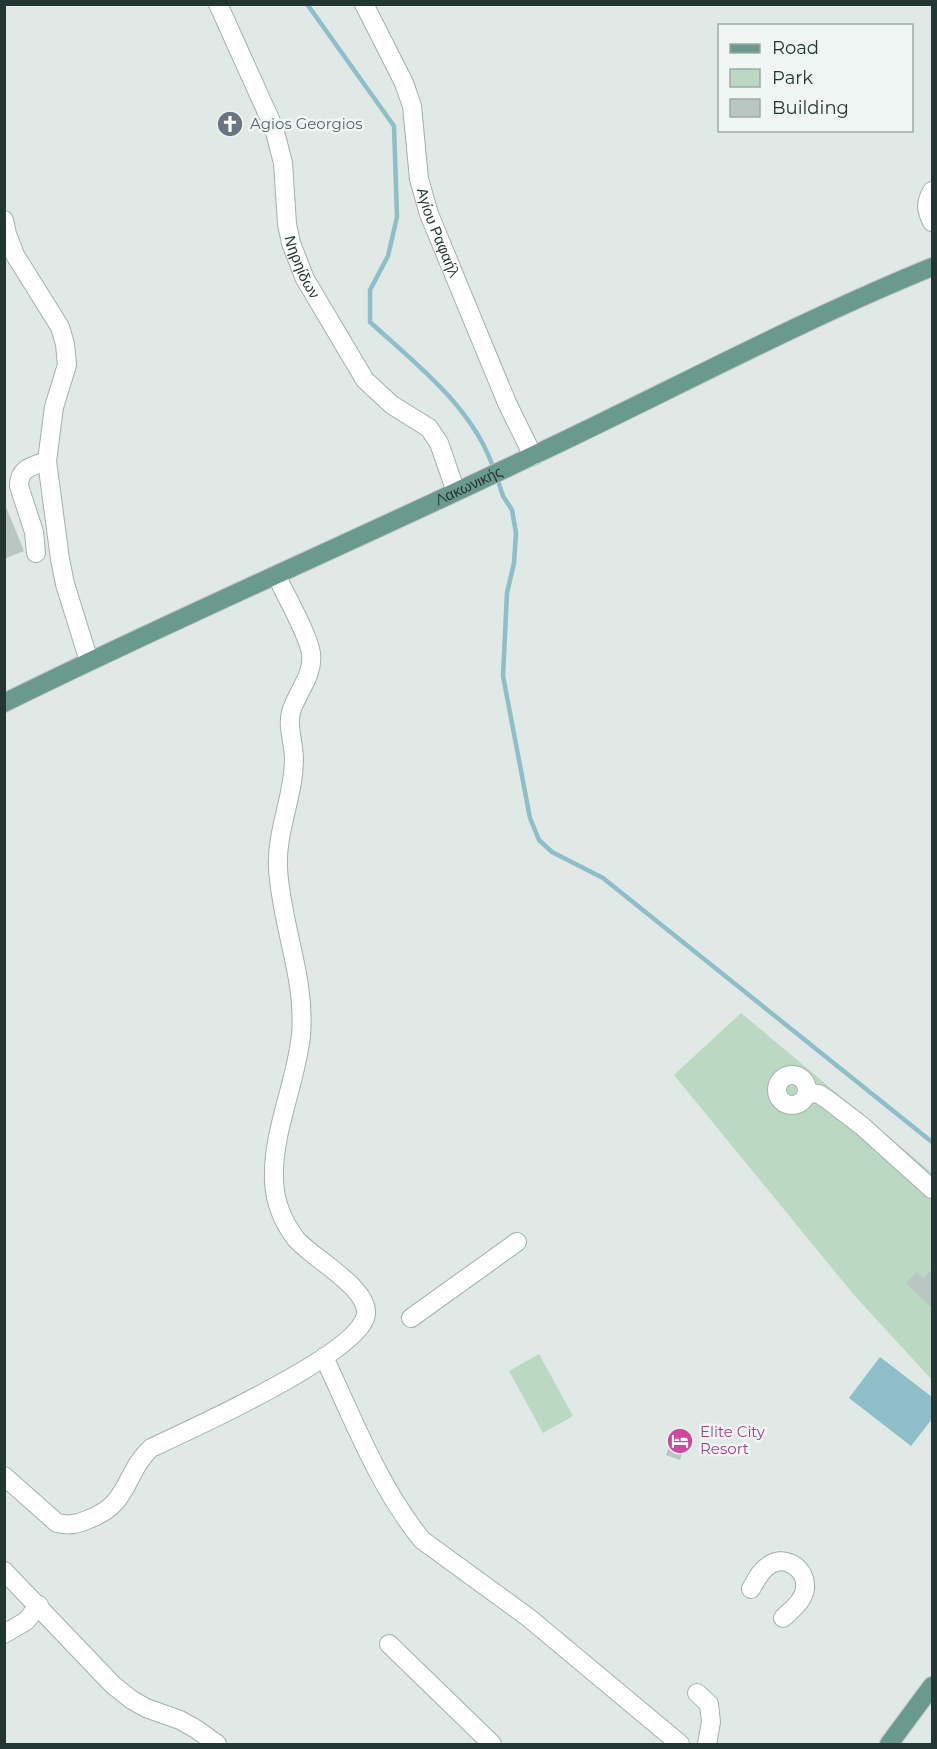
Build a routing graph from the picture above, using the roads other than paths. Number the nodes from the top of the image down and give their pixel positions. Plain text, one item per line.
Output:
1 (218, 4) edge
2 (363, 4) edge
3 (933, 191) edge
4 (4, 220) edge
5 (933, 222) edge
6 (933, 267) edge
7 (532, 456) junction
8 (47, 460) junction
9 (458, 491) junction
10 (36, 553) dead end
11 (276, 575) junction
12 (89, 661) junction
13 (4, 703) edge
14 (807, 1093) dead end
15 (933, 1188) edge
16 (517, 1242) dead end
17 (411, 1318) dead end
18 (324, 1358) junction
19 (4, 1476) edge
20 (4, 1571) edge
21 (751, 1589) dead end
22 (39, 1605) junction
23 (783, 1618) dead end
24 (4, 1634) edge
25 (389, 1644) dead end
26 (933, 1686) edge
27 (697, 1693) dead end
28 (217, 1744) edge
29 (492, 1744) edge
30 (680, 1744) edge
31 (707, 1744) edge
32 (889, 1744) edge

1 - 9 street, Νηρηίδων
2 - 7 street, Αγίου Ραφαήλ
3 - 5 street
4 - 8 street
6 - 7 main road, Λακωνικής
7 - 9 main road, Λακωνικής
8 - 10 street
8 - 12 street
9 - 11 main road, Λακωνικής
11 - 12 main road, Λακωνικής
11 - 18 street
12 - 13 main road, Λακωνικής
14 - 15 street
16 - 17 street
18 - 19 street
18 - 30 street
20 - 22 street
21 - 23 street
22 - 24 street
22 - 28 street
25 - 29 street
26 - 32 main road
27 - 31 street

